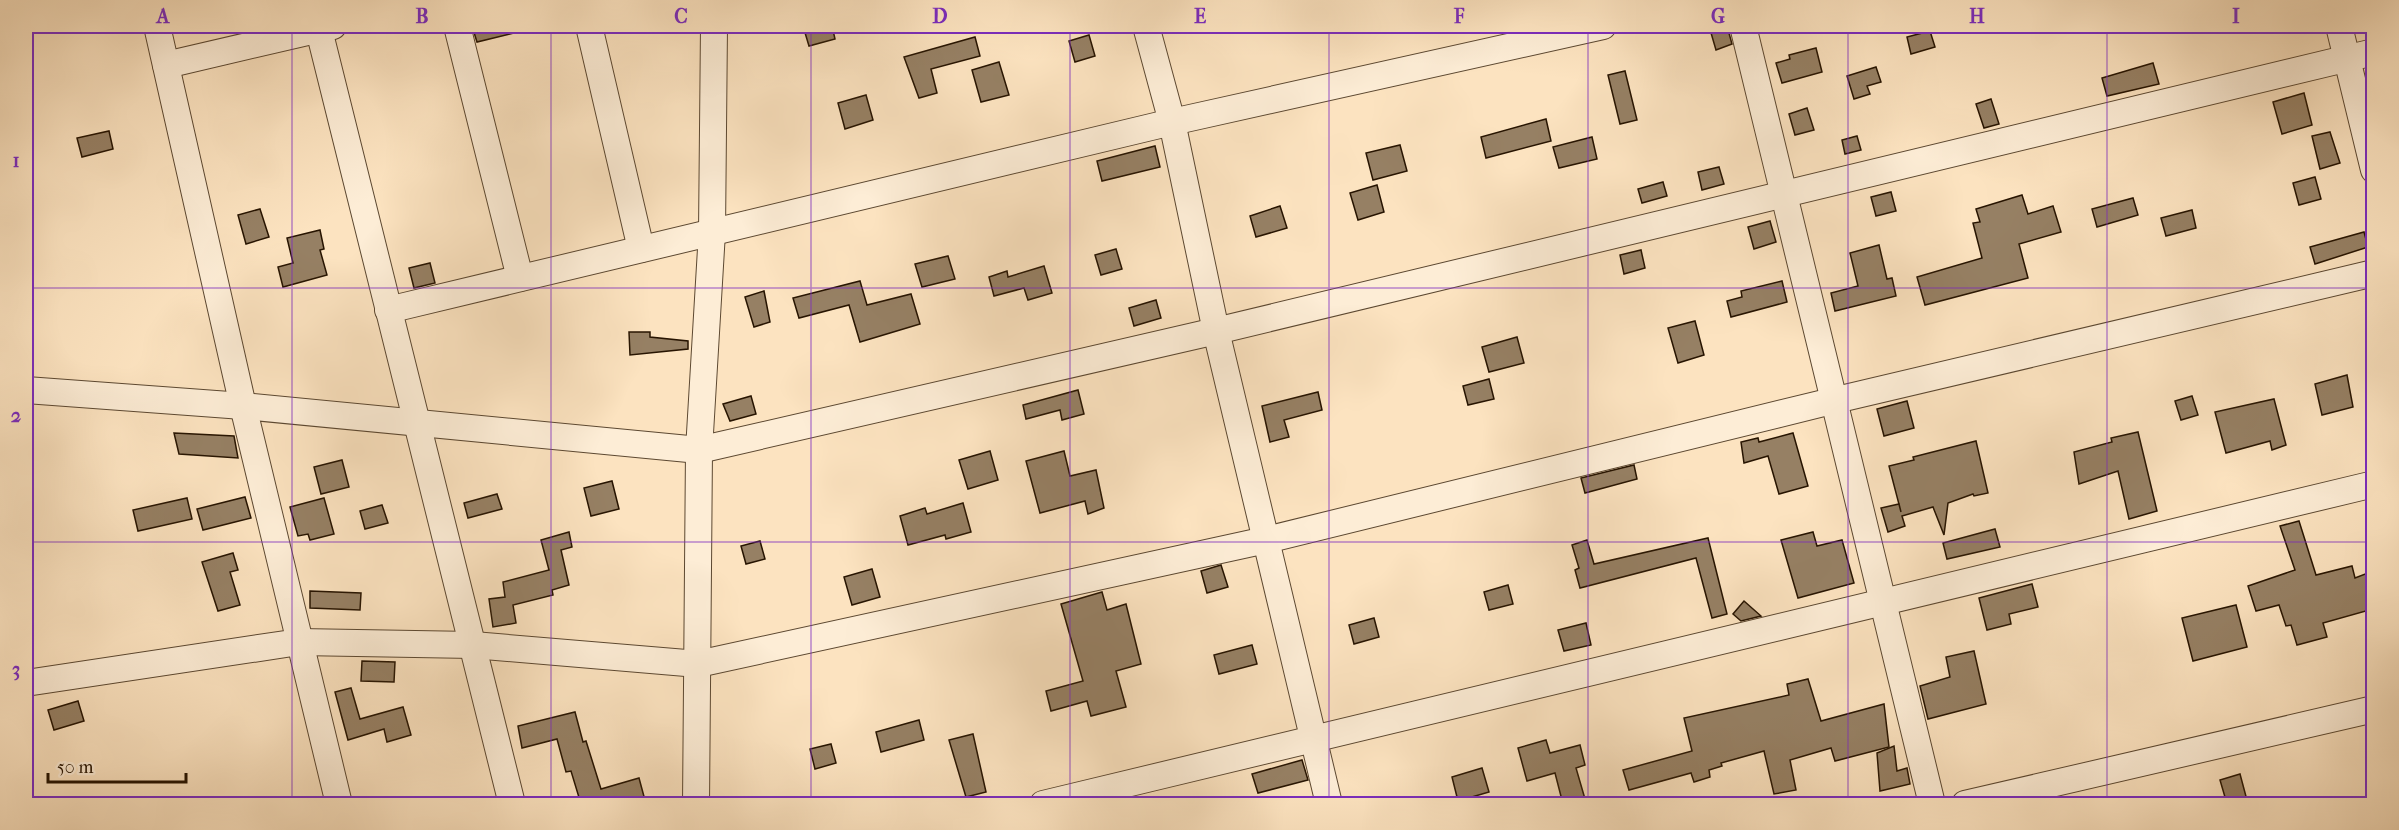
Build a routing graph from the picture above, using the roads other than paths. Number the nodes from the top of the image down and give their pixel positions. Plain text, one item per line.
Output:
1 (157, 26) edge
2 (457, 26) edge
3 (589, 26) edge
4 (718, 26) edge
5 (1146, 26) edge
6 (1603, 26) edge
7 (1743, 26) edge
8 (2339, 26) edge
9 (323, 27) edge
10 (2373, 52) edge
11 (2347, 58) junction
12 (166, 64) junction
13 (1172, 122) junction
14 (2373, 170) edge
15 (1785, 193) junction
16 (712, 232) junction
17 (641, 249) junction
18 (2373, 273) edge
19 (520, 278) junction
20 (388, 310) junction
21 (1216, 331) junction
22 (26, 390) edge
23 (1836, 400) junction
24 (243, 406) junction
25 (416, 423) junction
26 (699, 450) junction
27 (2373, 484) edge
28 (1266, 540) junction
29 (1884, 602) junction
30 (298, 642) junction
31 (473, 645) junction
32 (698, 664) junction
33 (26, 683) edge
34 (2373, 709) edge
35 (1313, 739) junction
36 (339, 804) edge
37 (512, 804) edge
38 (696, 804) edge
39 (1043, 804) edge
40 (1329, 804) edge
41 (1932, 804) edge
42 (1965, 804) edge

1 - 12 street
2 - 19 street
3 - 17 street
4 - 16 street
5 - 13 street
6 - 13 street
7 - 15 street
8 - 11 street
9 - 12 street
9 - 20 street
10 - 11 street
11 - 14 street
11 - 15 street
12 - 24 street
13 - 16 street
13 - 21 street
15 - 21 street
15 - 23 street
16 - 17 street
16 - 26 street
17 - 19 street
18 - 23 street
19 - 20 street
20 - 25 street
21 - 26 street
21 - 28 street
22 - 24 street
23 - 28 street
23 - 29 street
24 - 25 street
24 - 30 street
25 - 26 street
25 - 31 street
26 - 32 street
27 - 29 street
28 - 32 street
28 - 35 street
29 - 35 street
29 - 41 street
30 - 31 street
30 - 33 street
30 - 36 street
31 - 32 street
31 - 37 street
32 - 38 street
34 - 42 street
35 - 39 street
35 - 40 street

